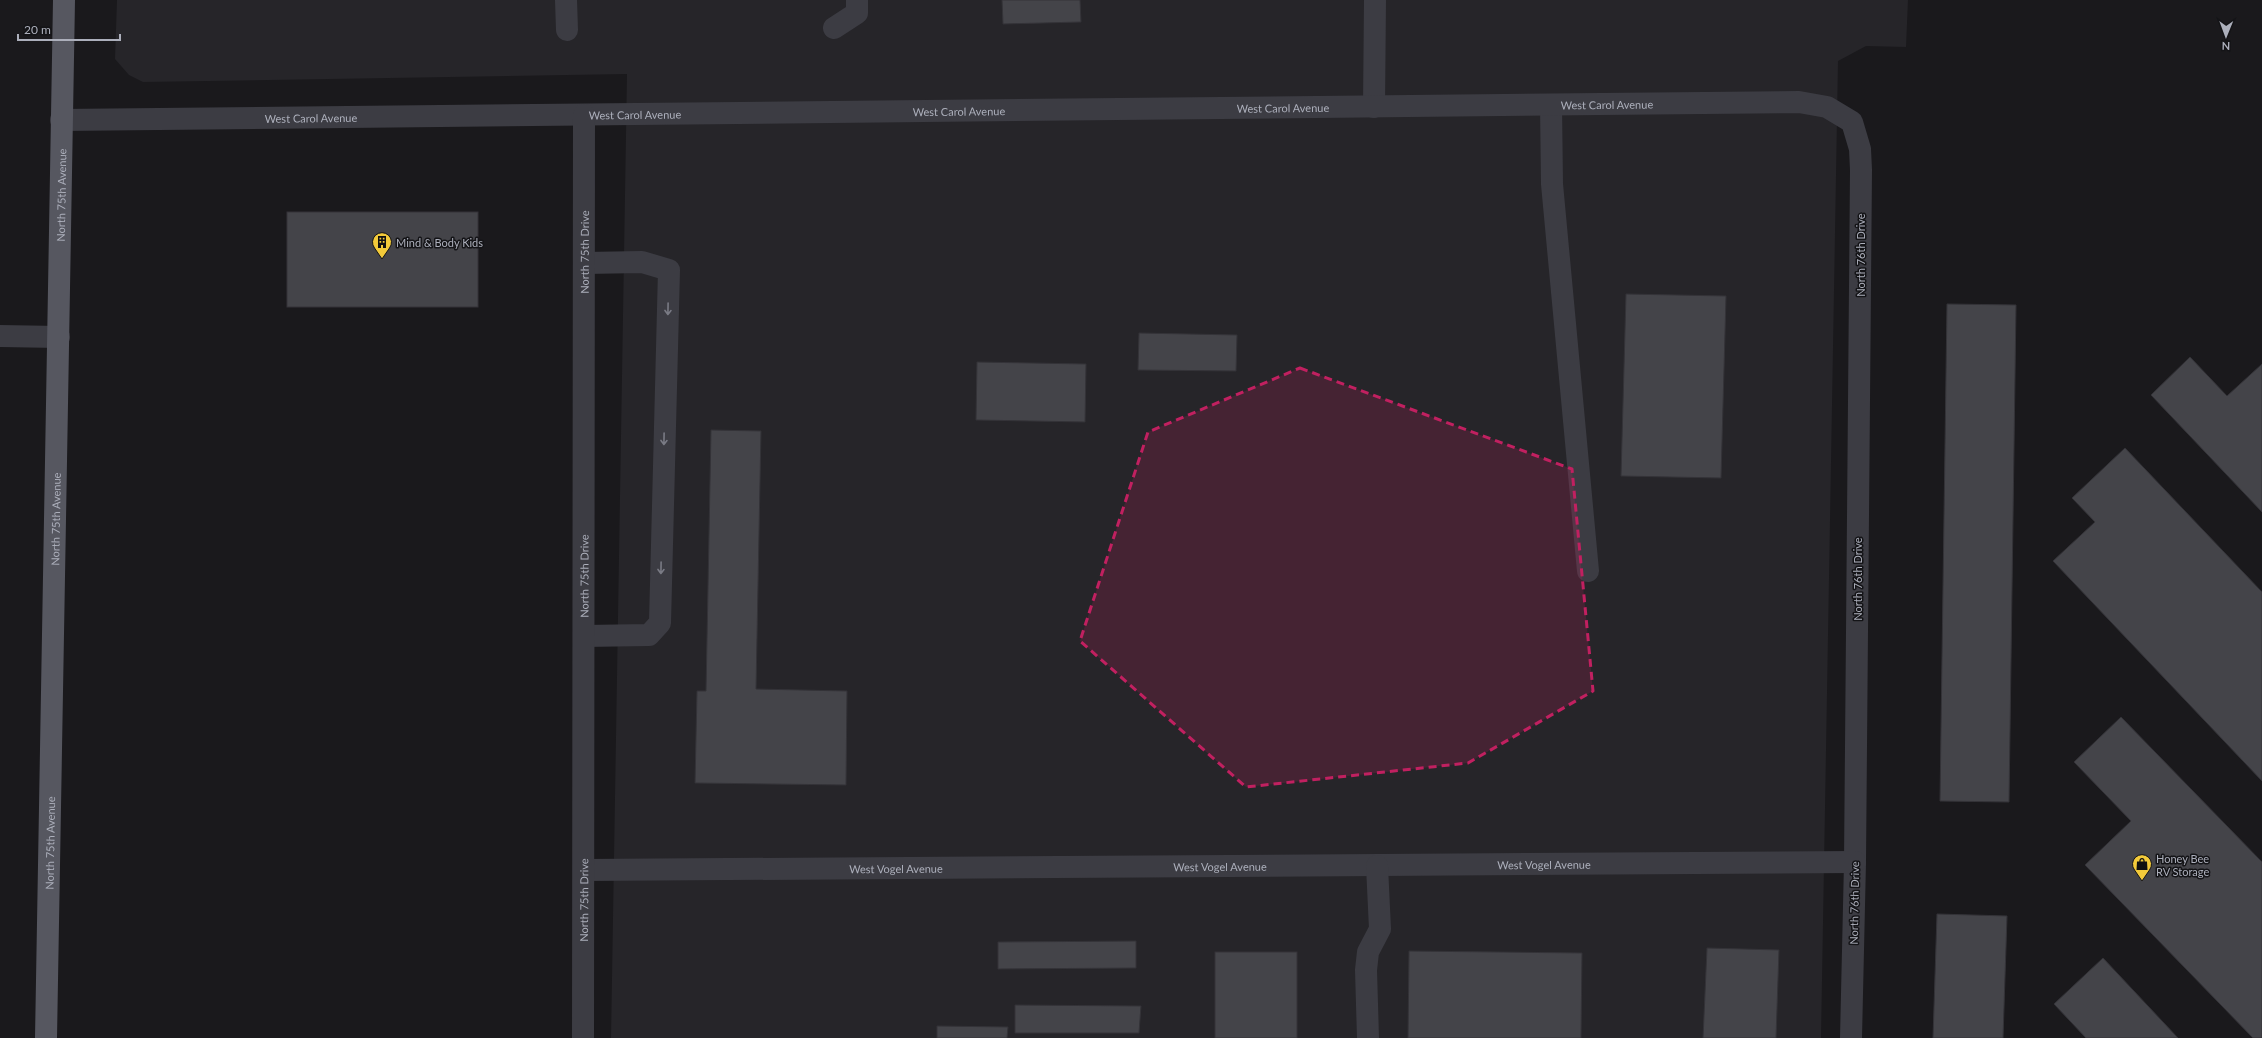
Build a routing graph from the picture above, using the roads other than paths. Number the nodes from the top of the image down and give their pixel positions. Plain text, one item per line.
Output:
1 (64, 0) edge
2 (566, 0) edge
3 (857, 0) edge
4 (1375, 0) edge
5 (834, 28) dead end
6 (567, 30) dead end
7 (1551, 105) junction
8 (1374, 107) junction
9 (584, 115) junction
10 (61, 120) junction
11 (1852, 122) joint
12 (585, 263) junction
13 (0, 336) edge
14 (59, 337) junction
15 (1588, 571) dead end
16 (584, 636) junction
17 (1855, 862) junction
18 (1377, 866) junction
19 (584, 870) junction
20 (46, 1038) edge
21 (583, 1038) edge
22 (1368, 1038) edge
23 (1851, 1038) edge

1 - 10 main road, North 75th Avenue
2 - 6 street
3 - 5 street
4 - 8 street
7 - 8 street, West Carol Avenue
7 - 11 street, West Carol Avenue
7 - 15 street
8 - 9 street, West Carol Avenue
9 - 10 street, West Carol Avenue
9 - 12 street, North 75th Drive
10 - 14 main road, North 75th Avenue
11 - 17 street, North 76th Drive
12 - 16 street, North 75th Drive
12 -> 16 street
13 - 14 street
14 - 20 main road, North 75th Avenue
16 - 19 street, North 75th Drive
17 - 18 street, West Vogel Avenue
17 - 23 street, North 76th Drive
18 - 19 street, West Vogel Avenue
18 - 22 street
19 - 21 street, North 75th Drive

